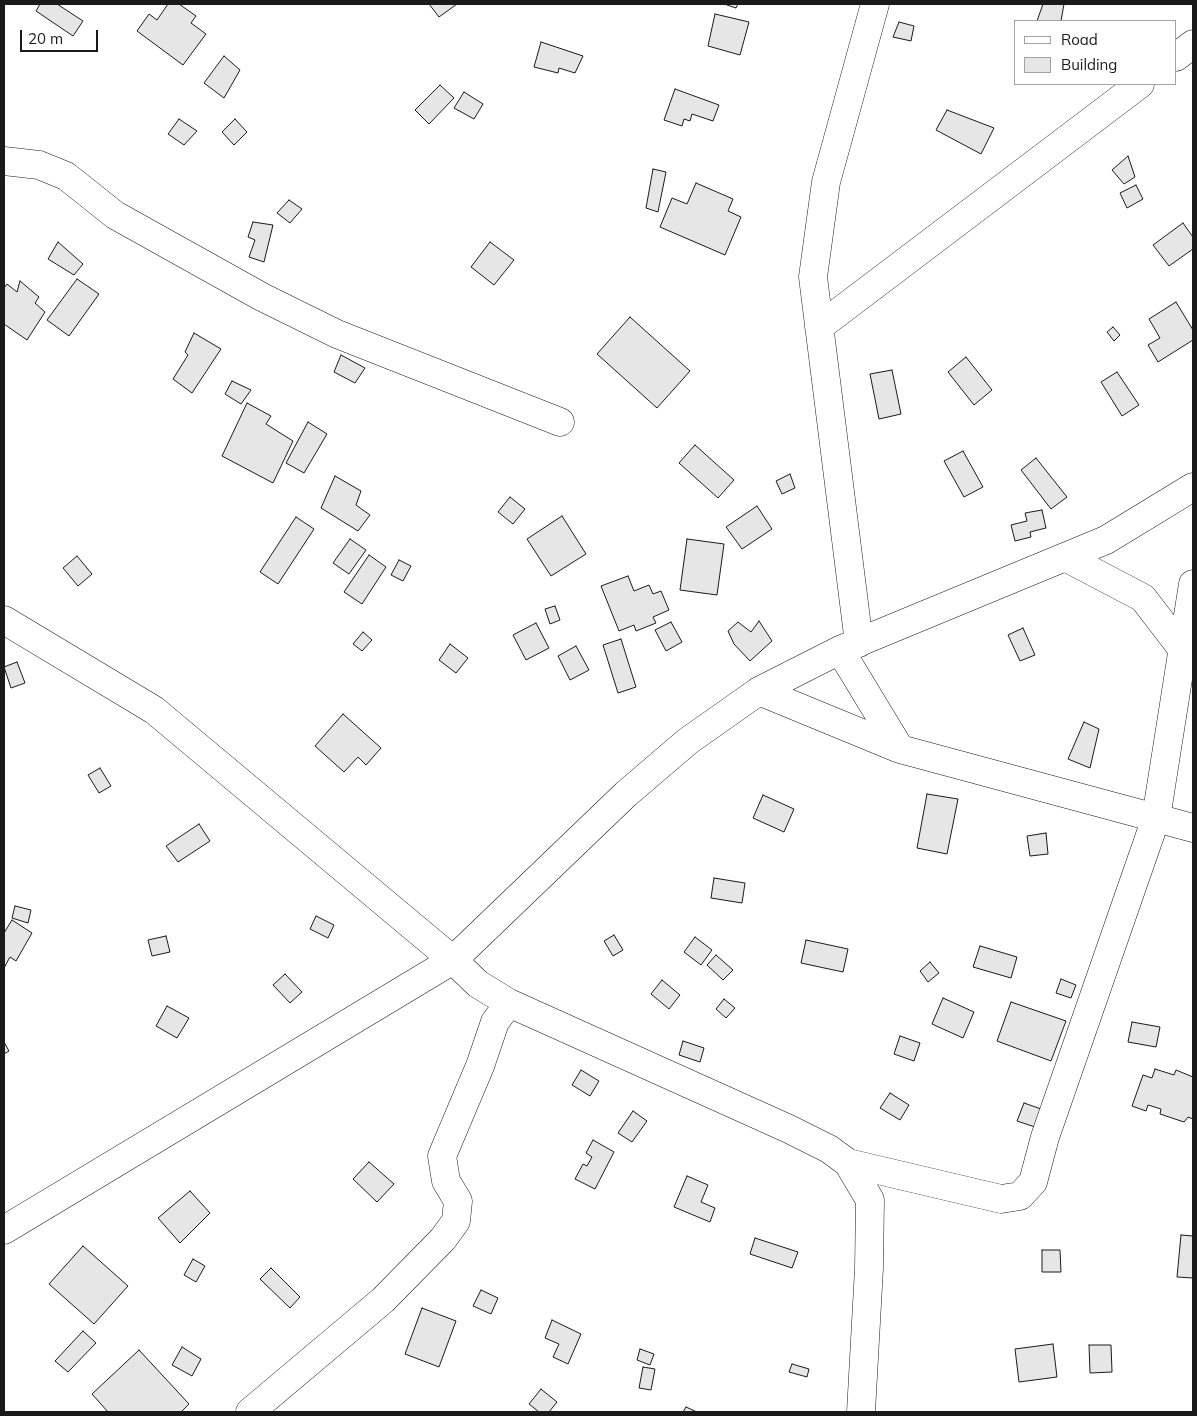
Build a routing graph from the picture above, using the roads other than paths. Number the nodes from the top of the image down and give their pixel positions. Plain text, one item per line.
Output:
1 (875, 4) edge
2 (1193, 44) edge
3 (1177, 56) edge
4 (1139, 85) edge
5 (4, 161) edge
6 (819, 327) junction
7 (560, 422) dead end
8 (1193, 487) edge
9 (1065, 557) junction
10 (1193, 584) edge
11 (4, 620) edge
12 (850, 646) junction
13 (1183, 650) junction
14 (759, 691) junction
15 (900, 750) junction
16 (1156, 818) junction
17 (1193, 828) edge
18 (453, 960) junction
19 (509, 1003) junction
20 (848, 1163) junction
21 (918, 1180) junction
22 (870, 1200) junction
23 (4, 1230) edge
24 (250, 1412) edge
25 (861, 1412) edge

1 - 6 street
2 - 3 street
4 - 6 street
5 - 7 street
6 - 12 street
8 - 9 street
9 - 12 street
9 - 13 street
10 - 13 street
11 - 18 street
12 - 14 street
12 - 15 street
13 - 16 street
14 - 15 street
14 - 18 street
15 - 16 street
16 - 17 street
16 - 21 street
18 - 19 street
18 - 23 street
19 - 20 street
19 - 24 street
20 - 21 street
20 - 22 street
21 - 22 street
22 - 25 street

